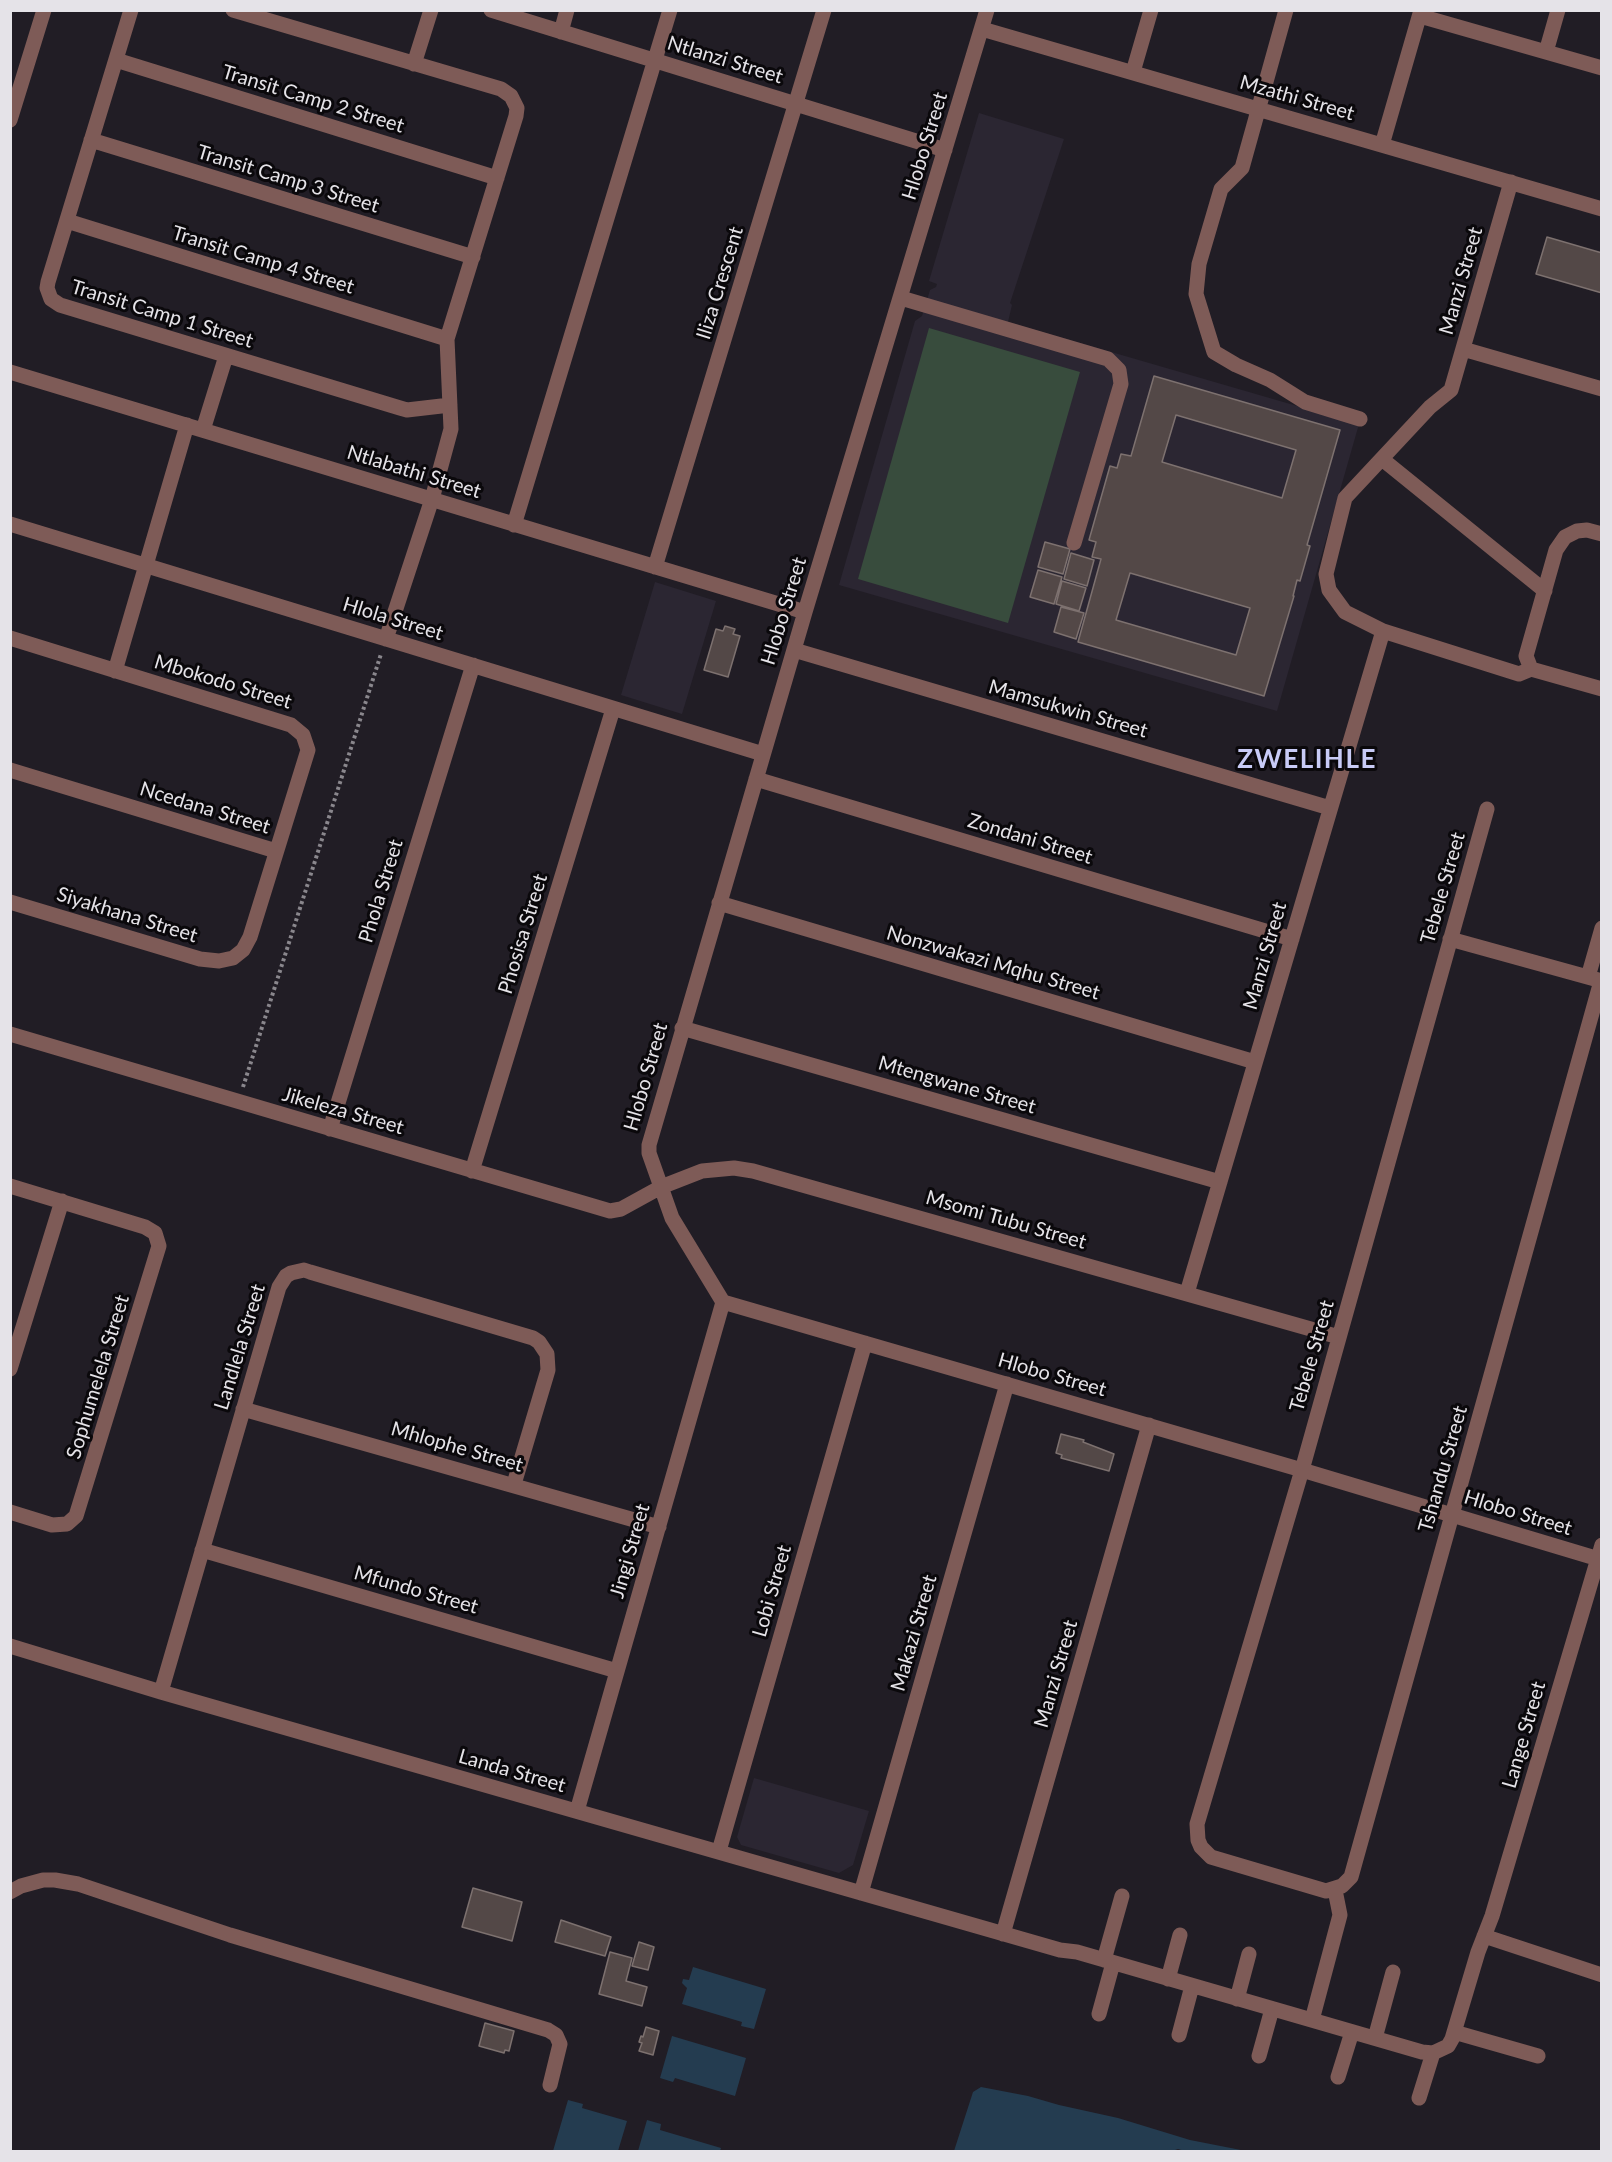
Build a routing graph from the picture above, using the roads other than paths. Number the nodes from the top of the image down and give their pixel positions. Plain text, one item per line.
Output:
1 (44, 10) edge
2 (131, 10) edge
3 (233, 10) edge
4 (431, 10) edge
5 (491, 10) edge
6 (567, 10) edge
7 (670, 10) edge
8 (824, 10) edge
9 (987, 10) edge
10 (1151, 10) edge
11 (1286, 10) edge
12 (1558, 10) edge
13 (1420, 13) edge
14 (982, 29) junction
15 (561, 32) junction
16 (1546, 52) junction
17 (116, 60) junction
18 (655, 60) junction
19 (414, 64) junction
20 (1602, 68) edge
21 (1133, 72) junction
22 (796, 104) junction
23 (1257, 109) junction
24 (10, 120) edge
25 (91, 141) junction
26 (1382, 145) junction
27 (945, 150) junction
28 (497, 178) junction
29 (1511, 182) junction
30 (1602, 209) edge
31 (67, 221) junction
32 (473, 257) junction
33 (901, 298) junction
34 (447, 339) junction
35 (1463, 349) junction
36 (226, 356) junction
37 (10, 372) edge
38 (1602, 389) edge
39 (450, 405) junction
40 (1360, 419) dead end
41 (187, 426) junction
42 (203, 430) junction
43 (1382, 459) junction
44 (432, 499) junction
45 (10, 524) edge
46 (514, 525) junction
47 (1602, 534) edge
48 (1074, 543) dead end
49 (146, 566) junction
50 (655, 567) junction
51 (1545, 591) junction
52 (805, 612) junction
53 (1383, 631) junction
54 (10, 638) edge
55 (386, 639) junction
56 (794, 650) junction
57 (473, 665) junction
58 (1531, 669) junction
59 (115, 670) junction
60 (1602, 689) edge
61 (613, 708) junction
62 (763, 754) junction
63 (10, 770) edge
64 (756, 779) junction
65 (1330, 808) junction
66 (1487, 809) dead end
67 (276, 851) junction
68 (10, 902) edge
69 (719, 903) junction
70 (1602, 928) edge
71 (1292, 939) junction
72 (1450, 939) junction
73 (233, 958) joint
74 (1597, 980) edge
75 (682, 1028) junction
76 (10, 1034) edge
77 (1255, 1062) junction
78 (330, 1129) junction
79 (472, 1171) junction
80 (1220, 1182) junction
81 (10, 1186) edge
82 (661, 1187) junction
83 (62, 1201) junction
84 (1187, 1293) junction
85 (723, 1302) junction
86 (1339, 1336) junction
87 (865, 1343) junction
88 (10, 1369) edge
89 (1007, 1384) junction
90 (243, 1409) junction
91 (1149, 1425) junction
92 (1302, 1470) junction
93 (514, 1485) junction
94 (10, 1512) edge
95 (1452, 1515) junction
96 (659, 1527) junction
97 (202, 1550) junction
98 (1600, 1554) edge
99 (10, 1646) edge
100 (617, 1671) junction
101 (161, 1692) junction
102 (577, 1811) junction
103 (719, 1851) junction
104 (1335, 1890) junction
105 (10, 1892) edge
106 (861, 1893) junction
107 (1122, 1896) dead end
108 (1003, 1934) junction
109 (1180, 1935) dead end
110 (1484, 1936) junction
111 (1249, 1954) dead end
112 (1109, 1961) junction
113 (1393, 1972) dead end
114 (1602, 1975) edge
115 (1168, 1978) junction
116 (1192, 1986) junction
117 (1237, 1998) junction
118 (1272, 2009) junction
119 (1099, 2014) dead end
120 (1312, 2020) junction
121 (1352, 2032) junction
122 (1454, 2032) junction
123 (1179, 2035) dead end
124 (1376, 2038) junction
125 (1433, 2053) junction
126 (1258, 2056) dead end
127 (1538, 2056) dead end
128 (1338, 2077) dead end
129 (550, 2085) dead end
130 (1419, 2098) dead end

1 - 24 street
2 - 17 street, Transit Camp 1 Street
3 - 19 street
4 - 19 street
5 - 15 street, Ntlanzi Street
6 - 15 street
7 - 18 street
8 - 22 street, Iliza Crescent
9 - 14 street, Hlobo Street
10 - 21 street
11 - 23 street
12 - 16 street
13 - 16 street
13 - 26 street
14 - 21 street, Mzathi Street
14 - 27 street, Hlobo Street
15 - 18 street, Ntlanzi Street
16 - 20 street
17 - 25 street, Transit Camp 1 Street
17 - 28 street, Transit Camp 2 Street
18 - 22 street, Ntlanzi Street
18 - 46 street
19 - 28 street
21 - 23 street, Mzathi Street
22 - 27 street, Ntlanzi Street
22 - 50 street, Iliza Crescent
23 - 26 street, Mzathi Street
23 - 40 street
25 - 31 street, Transit Camp 1 Street
25 - 32 street, Transit Camp 3 Street
26 - 29 street, Mzathi Street
27 - 33 street, Hlobo Street
28 - 32 street
29 - 30 street, Mzathi Street
29 - 35 street, Manzi Street
31 - 34 street, Transit Camp 4 Street
31 - 36 street, Transit Camp 1 Street
32 - 34 street
33 - 48 street
33 - 52 street, Hlobo Street
34 - 39 street
35 - 38 street
35 - 43 street, Manzi Street
36 - 39 street, Transit Camp 1 Street
36 - 42 street
37 - 41 street, Ntlabathi Street
39 - 44 street
41 - 42 street, Ntlabathi Street
41 - 49 street
42 - 44 street, Ntlabathi Street
43 - 51 street
43 - 53 street
44 - 46 street, Ntlabathi Street
44 - 55 street
45 - 49 street, Hlola Street
46 - 50 street, Ntlabathi Street
47 - 51 street
49 - 55 street, Hlola Street
49 - 59 street
50 - 52 street, Ntlabathi Street
51 - 58 street
52 - 56 street, Hlobo Street
53 - 58 street
53 - 65 street, Manzi Street
54 - 59 street, Mbokodo Street
55 - 57 street, Hlola Street
56 - 62 street, Hlobo Street
56 - 65 street, Mamsukwin Street
57 - 61 street, Hlola Street
57 - 78 street, Phola Street
58 - 60 street
59 - 67 street, Mbokodo Street
61 - 62 street, Hlola Street
61 - 79 street, Phosisa Street
62 - 64 street, Hlobo Street
63 - 67 street, Ncedana Street
64 - 69 street, Hlobo Street
64 - 71 street, Zondani Street
65 - 71 street, Manzi Street
66 - 72 street, Tebele Street
67 - 73 street, Ncedana Street
68 - 73 street, Siyakhana Street
69 - 75 street, Hlobo Street
69 - 77 street, Nonzwakazi Mqhu Street
70 - 74 street, Tshandu Street
71 - 77 street, Manzi Street
72 - 74 street
72 - 86 street, Tebele Street
74 - 95 street, Tshandu Street
75 - 80 street, Mtengwane Street
75 - 82 street, Hlobo Street
76 - 78 street, Jikeleza Street
77 - 80 street, Manzi Street
78 - 79 street, Jikeleza Street
79 - 82 street, Jikeleza Street
80 - 84 street, Manzi Street
81 - 83 street
82 - 84 street, Msomi Tubu Street
82 - 85 street, Hlobo Street
83 - 88 street
83 - 94 street, Sophumelela Street
84 - 86 street, Msomi Tubu Street
85 - 87 street, Hlobo Street
85 - 96 street, Jingi Street
86 - 92 street, Tebele Street
87 - 89 street, Hlobo Street
87 - 103 street, Lobi Street
89 - 91 street, Hlobo Street
89 - 106 street, Makazi Street
90 - 93 street, Mhlophe Street
90 - 93 street, Landlela Street
90 - 97 street, Landlela Street
91 - 92 street, Hlobo Street
91 - 108 street, Manzi Street
92 - 95 street, Hlobo Street
92 - 104 street, Tebele Street
93 - 96 street, Mhlophe Street
95 - 98 street, Hlobo Street
95 - 104 street, Tshandu Street
96 - 100 street, Jingi Street
97 - 100 street, Mfundo Street
97 - 101 street, Landlela Street
98 - 110 street, Lange Street
99 - 101 street, Landa Street
100 - 102 street, Jingi Street
101 - 102 street, Landa Street
102 - 103 street, Landa Street
103 - 106 street, Landa Street
104 - 120 street
105 - 129 street
106 - 108 street, Landa Street
107 - 112 street
108 - 112 street, Landa Street
109 - 115 street
110 - 114 street
110 - 122 street, Lange Street
111 - 117 street
112 - 115 street, Landa Street
112 - 119 street
113 - 124 street
115 - 116 street, Landa Street
116 - 117 street, Landa Street
116 - 123 street
117 - 118 street, Landa Street
118 - 120 street, Landa Street
118 - 126 street
120 - 121 street, Landa Street
121 - 124 street, Landa Street
121 - 128 street
122 - 125 street
122 - 127 street
124 - 125 street, Landa Street
125 - 130 street

